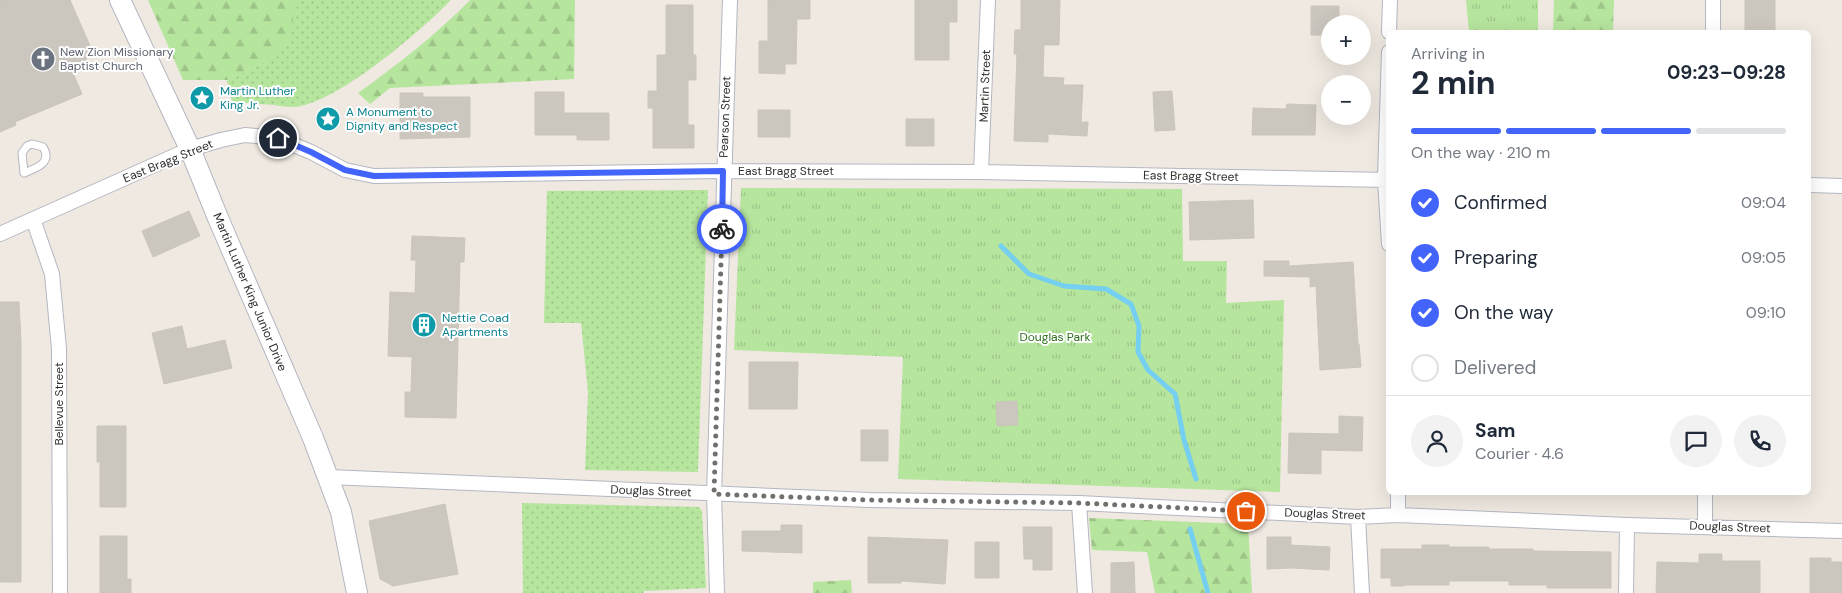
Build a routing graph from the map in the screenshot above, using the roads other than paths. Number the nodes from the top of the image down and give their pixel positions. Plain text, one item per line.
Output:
1 (120, 0) edge
2 (730, 0) edge
3 (988, 0) edge
4 (1390, 0) edge
5 (1713, 0) edge
6 (1389, 30) edge
7 (1713, 30) edge
8 (190, 149) junction
9 (723, 171) junction
10 (981, 172) junction
11 (1386, 180) edge
12 (1811, 185) edge
13 (1842, 186) edge
14 (33, 219) junction
15 (0, 234) edge
16 (329, 477) junction
17 (714, 494) junction
18 (1398, 495) edge
19 (1706, 495) edge
20 (1079, 503) junction
21 (1398, 515) junction
22 (1358, 517) junction
23 (1628, 525) junction
24 (1705, 526) junction
25 (1842, 531) edge
26 (60, 593) edge
27 (357, 593) edge
28 (718, 593) edge
29 (1085, 593) edge
30 (1362, 593) edge
31 (1626, 593) edge

1 - 8 main road, Martin Luther King Junior Drive
2 - 9 street, Pearson Street
3 - 10 street, Martin Street
4 - 6 street
5 - 7 street
8 - 9 street, East Bragg Street
8 - 14 street, East Bragg Street
8 - 16 main road, Martin Luther King Junior Drive
9 - 10 street, East Bragg Street
9 - 17 street, Pearson Street
10 - 11 street, East Bragg Street
12 - 13 street
14 - 15 street, East Bragg Street
14 - 26 street, Bellevue Street
16 - 17 street, Douglas Street
16 - 27 main road, Martin Luther King Junior Drive
17 - 20 street, Douglas Street
17 - 28 street, Pearson Street
18 - 21 street
19 - 24 street
20 - 22 street, Douglas Street
20 - 29 street
21 - 22 street, Douglas Street
21 - 23 street, Douglas Street
22 - 30 street
23 - 24 street, Douglas Street
23 - 31 street
24 - 25 street, Douglas Street

